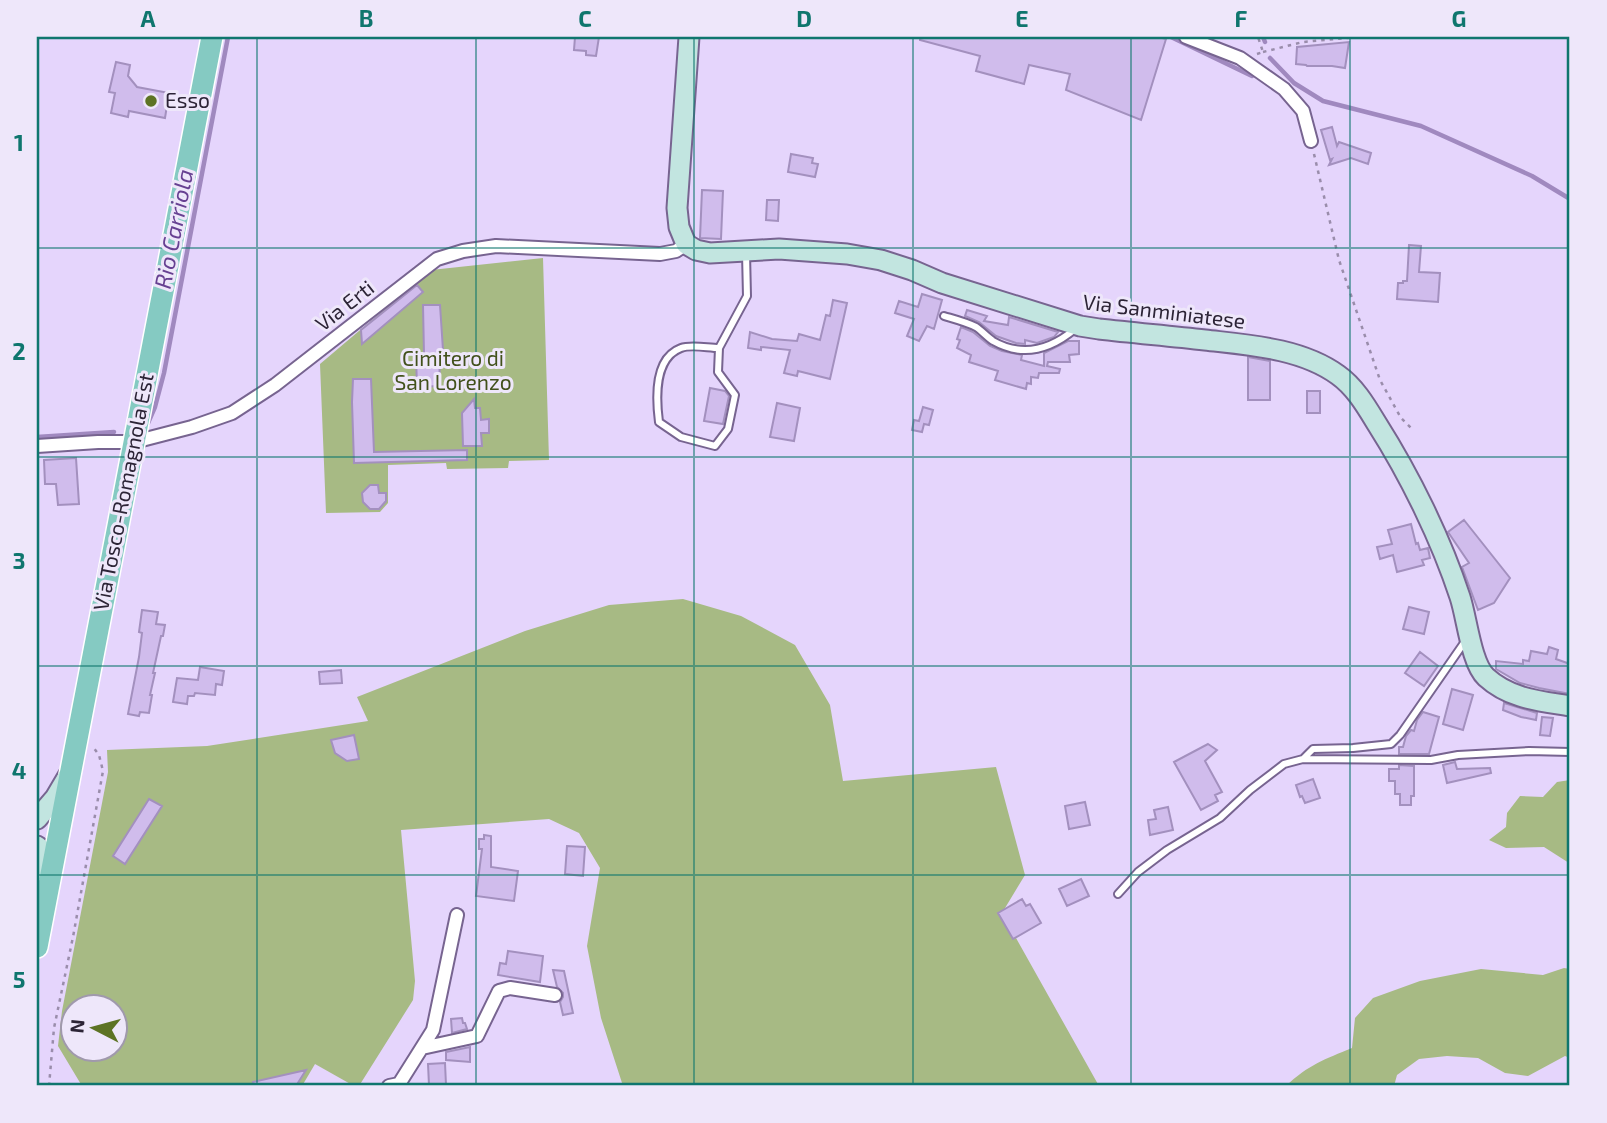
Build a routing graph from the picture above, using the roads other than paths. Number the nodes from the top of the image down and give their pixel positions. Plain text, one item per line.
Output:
1 (212, 37) edge
2 (689, 37) edge
3 (1186, 37) edge
4 (1311, 141) road end
5 (686, 244) junction
6 (746, 251) junction
7 (944, 316) dead end
8 (1080, 326) junction
9 (719, 348) junction
10 (134, 442) junction
11 (37, 446) edge
12 (1469, 635) junction
13 (1570, 706) edge
14 (1570, 752) edge
15 (1303, 759) junction
16 (71, 768) junction
17 (37, 819) edge
18 (37, 846) edge
19 (45, 867) edge
20 (37, 894) edge
21 (1118, 894) dead end
22 (457, 915) dead end
23 (41, 924) junction
24 (37, 947) edge
25 (555, 995) dead end
26 (422, 1048) junction
27 (389, 1086) edge

1 - 10 main road, Via Tosco-Romagnola Est
2 - 5 main road
3 - 4 street
5 - 6 main road, Via Sanminiatese
5 - 10 street, Via Erti
6 - 8 main road, Via Sanminiatese
6 - 9 lane
7 - 8 lane
8 - 12 main road, Via Sanminiatese
9 - 9 lane
10 - 11 street, Via Erti
10 - 16 main road, Via Tosco-Romagnola Est
12 - 13 main road, Via Sanminiatese
12 - 15 lane
14 - 15 lane
15 - 21 lane
16 - 17 main road
16 - 19 main road, Via Tosco-Romagnola Est
18 - 19 main road
19 - 23 main road, Via Tosco-Romagnola Est
20 - 23 main road
22 - 26 street
23 - 24 main road, Via Tosco-Romagnola Est
25 - 26 street
26 - 27 street

